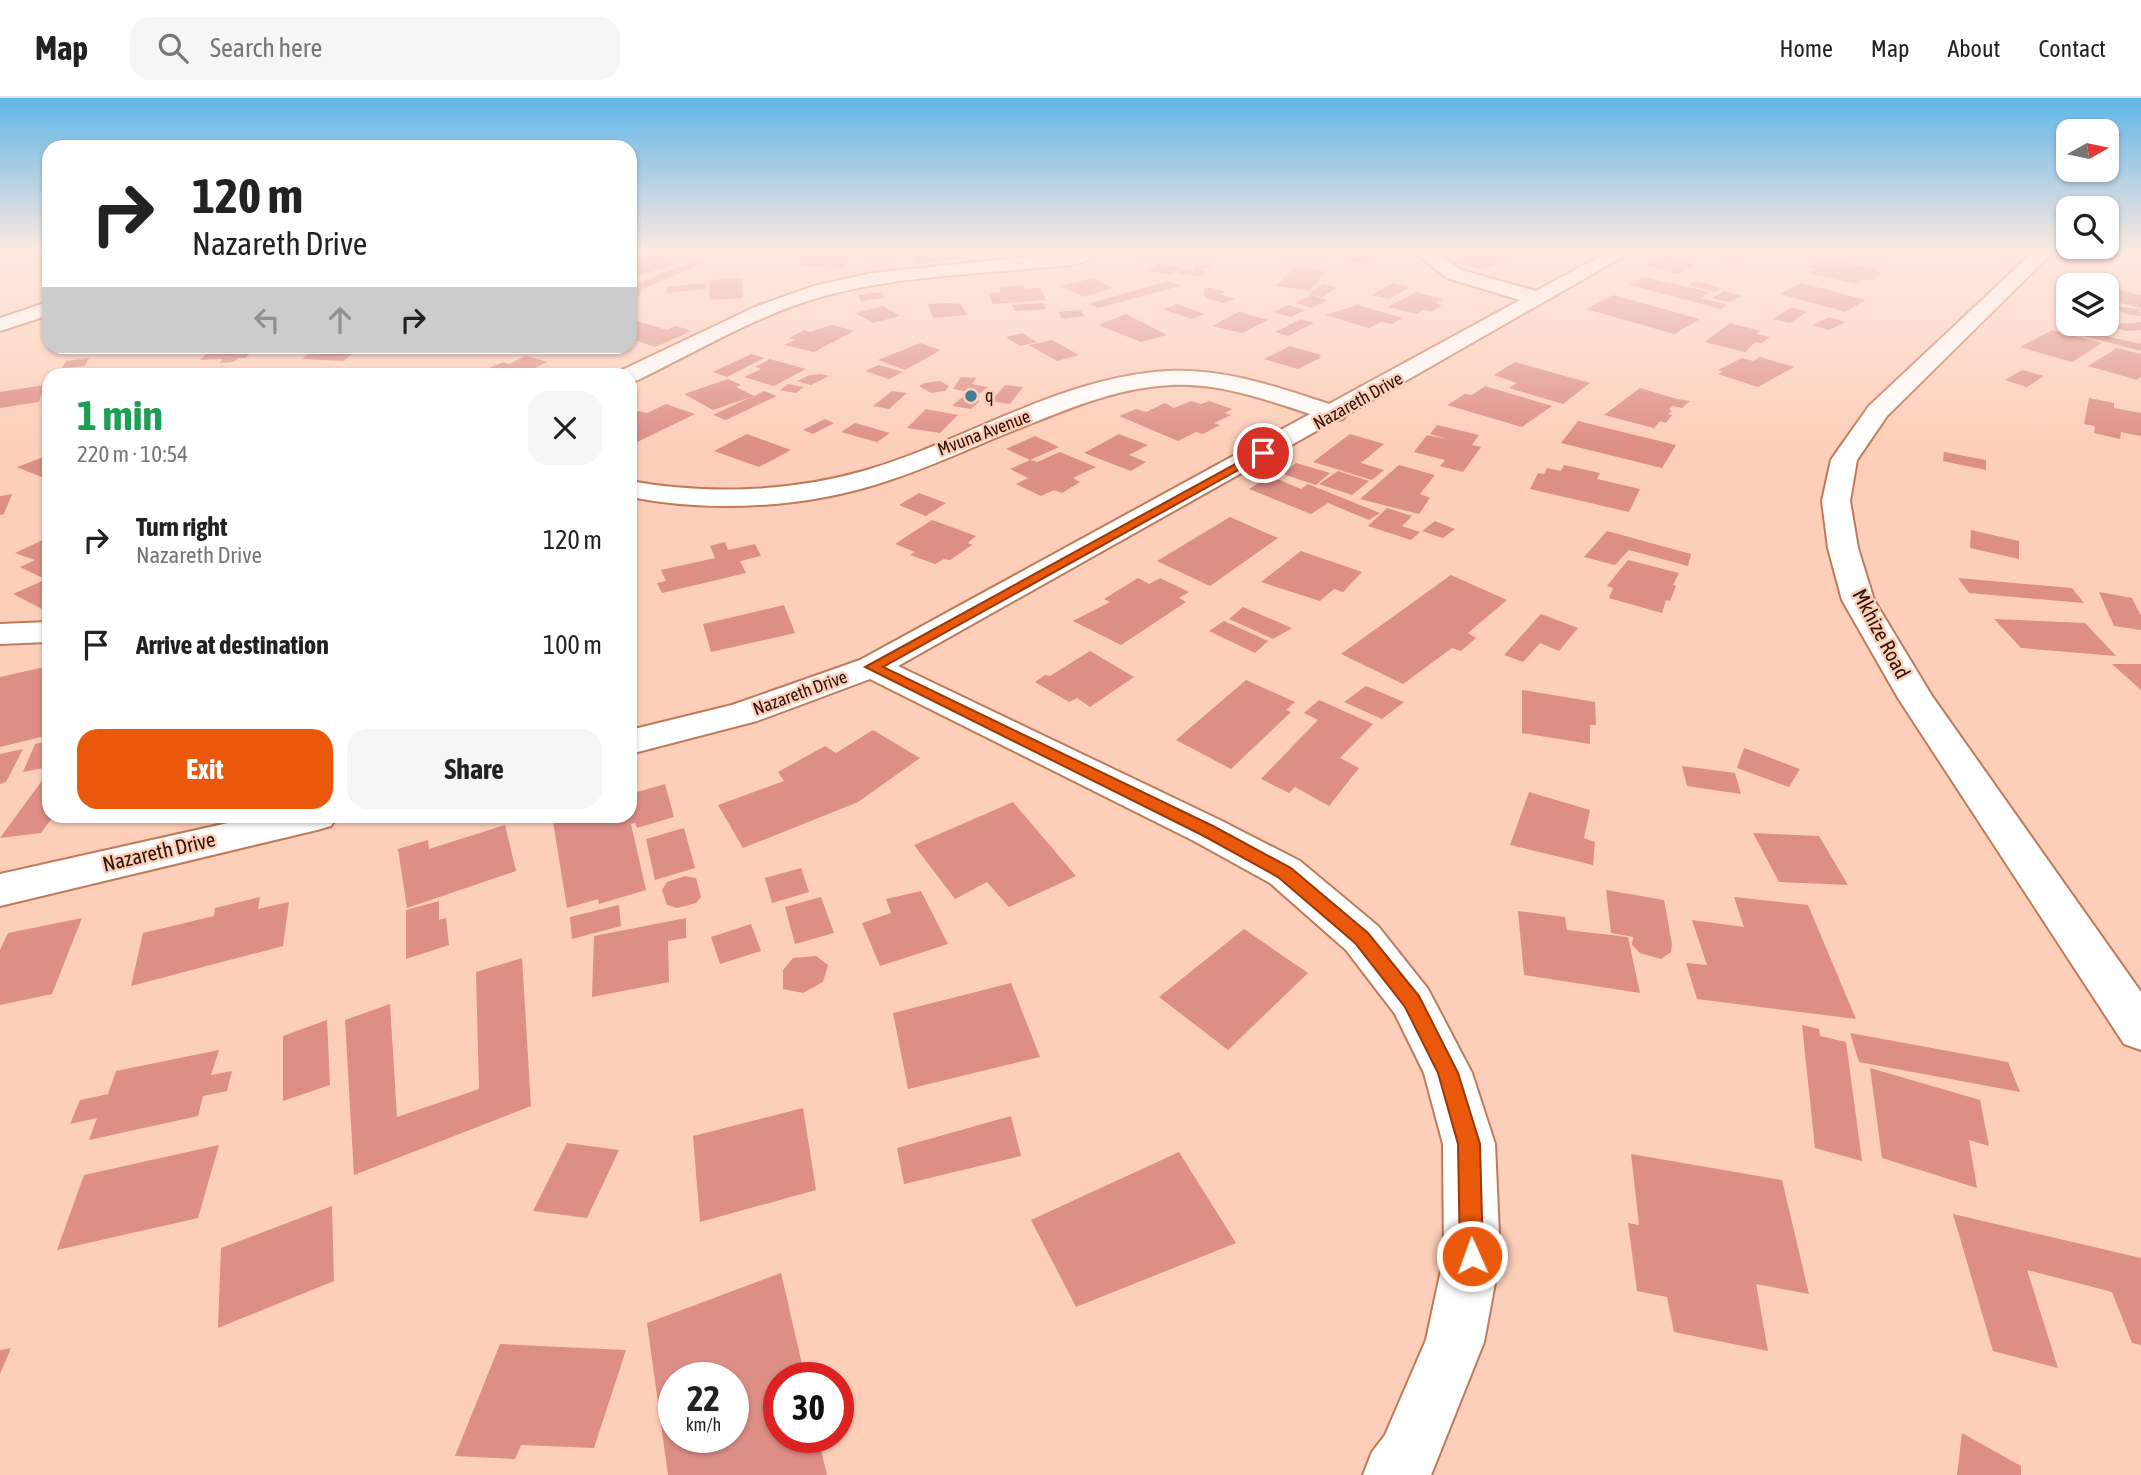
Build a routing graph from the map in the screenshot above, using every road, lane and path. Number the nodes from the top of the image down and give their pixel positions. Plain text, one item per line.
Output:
1 (25, 316) edge
2 (751, 316) edge
3 (1505, 316) edge
4 (1975, 316) edge
5 (0, 325) edge
6 (637, 372) edge
7 (1334, 414) junction
8 (637, 490) edge
9 (42, 632) edge
10 (0, 634) edge
11 (872, 667) junction
12 (637, 740) edge
13 (283, 823) edge
14 (0, 890) edge
15 (2141, 1030) edge
16 (1395, 1475) edge

1 - 5 street
2 - 6 street
3 - 7 street, Nazareth Drive
4 - 15 street, Mkhize Road
7 - 8 street, Mvuna Avenue
7 - 11 street, Nazareth Drive
9 - 10 street
11 - 12 street, Nazareth Drive
11 - 16 street
13 - 14 street, Nazareth Drive

